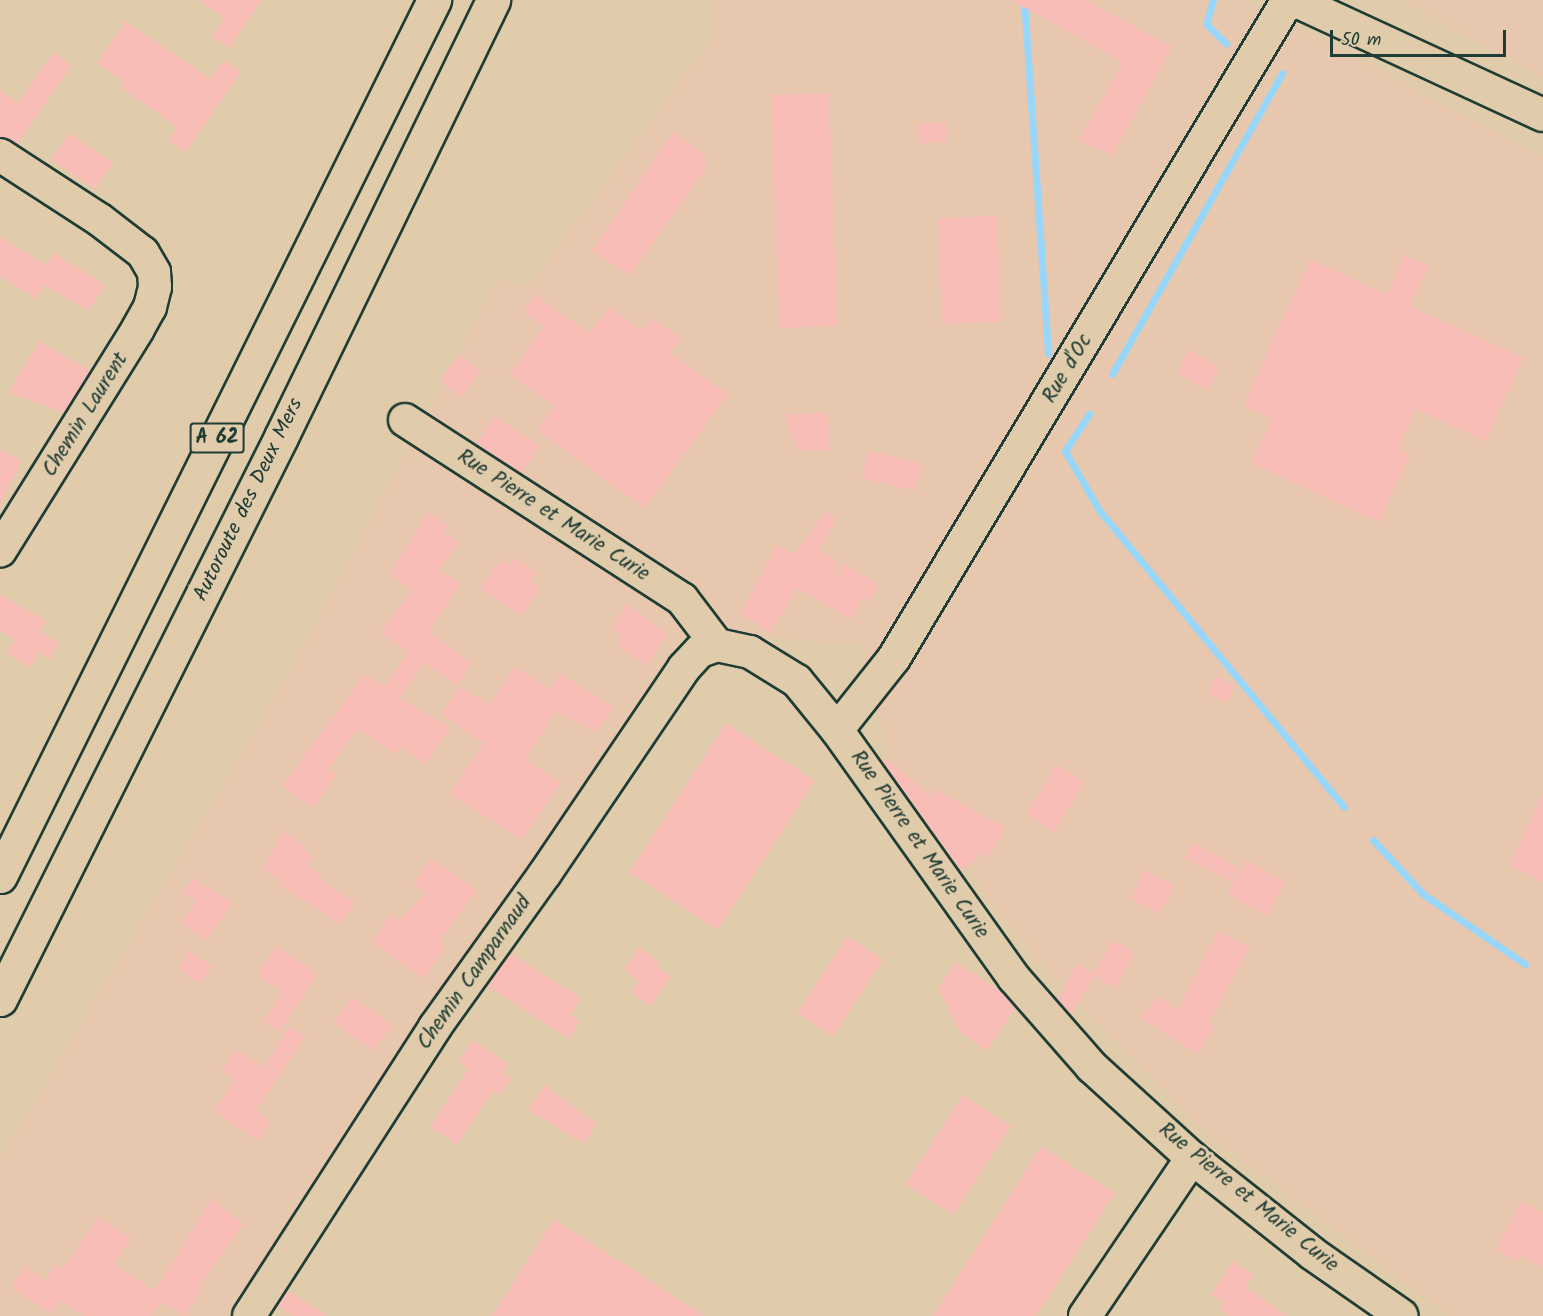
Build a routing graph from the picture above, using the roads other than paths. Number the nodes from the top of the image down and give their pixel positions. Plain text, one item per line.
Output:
1 (434, 0) edge
2 (493, 0) edge
3 (1288, 0) edge
4 (1294, 0) edge
5 (1535, 114) edge
6 (0, 154) edge
7 (405, 420) dead end
8 (0, 551) edge
9 (717, 645) junction
10 (837, 730) junction
11 (0, 876) edge
12 (0, 999) edge
13 (1192, 1158) junction
14 (249, 1316) edge
15 (1085, 1316) edge
16 (1402, 1316) edge

1 - 11 highway, A 62
2 - 12 highway, Autoroute des Deux Mers / A 62
3 - 10 street, Rue d'Oc
4 - 5 street
6 - 8 street, Chemin Laurent
7 - 9 street, Rue Pierre et Marie Curie
9 - 10 street, Rue Pierre et Marie Curie
9 - 14 street, Chemin Camparnaud
10 - 13 street, Rue Pierre et Marie Curie
13 - 15 street
13 - 16 street, Rue Pierre et Marie Curie

